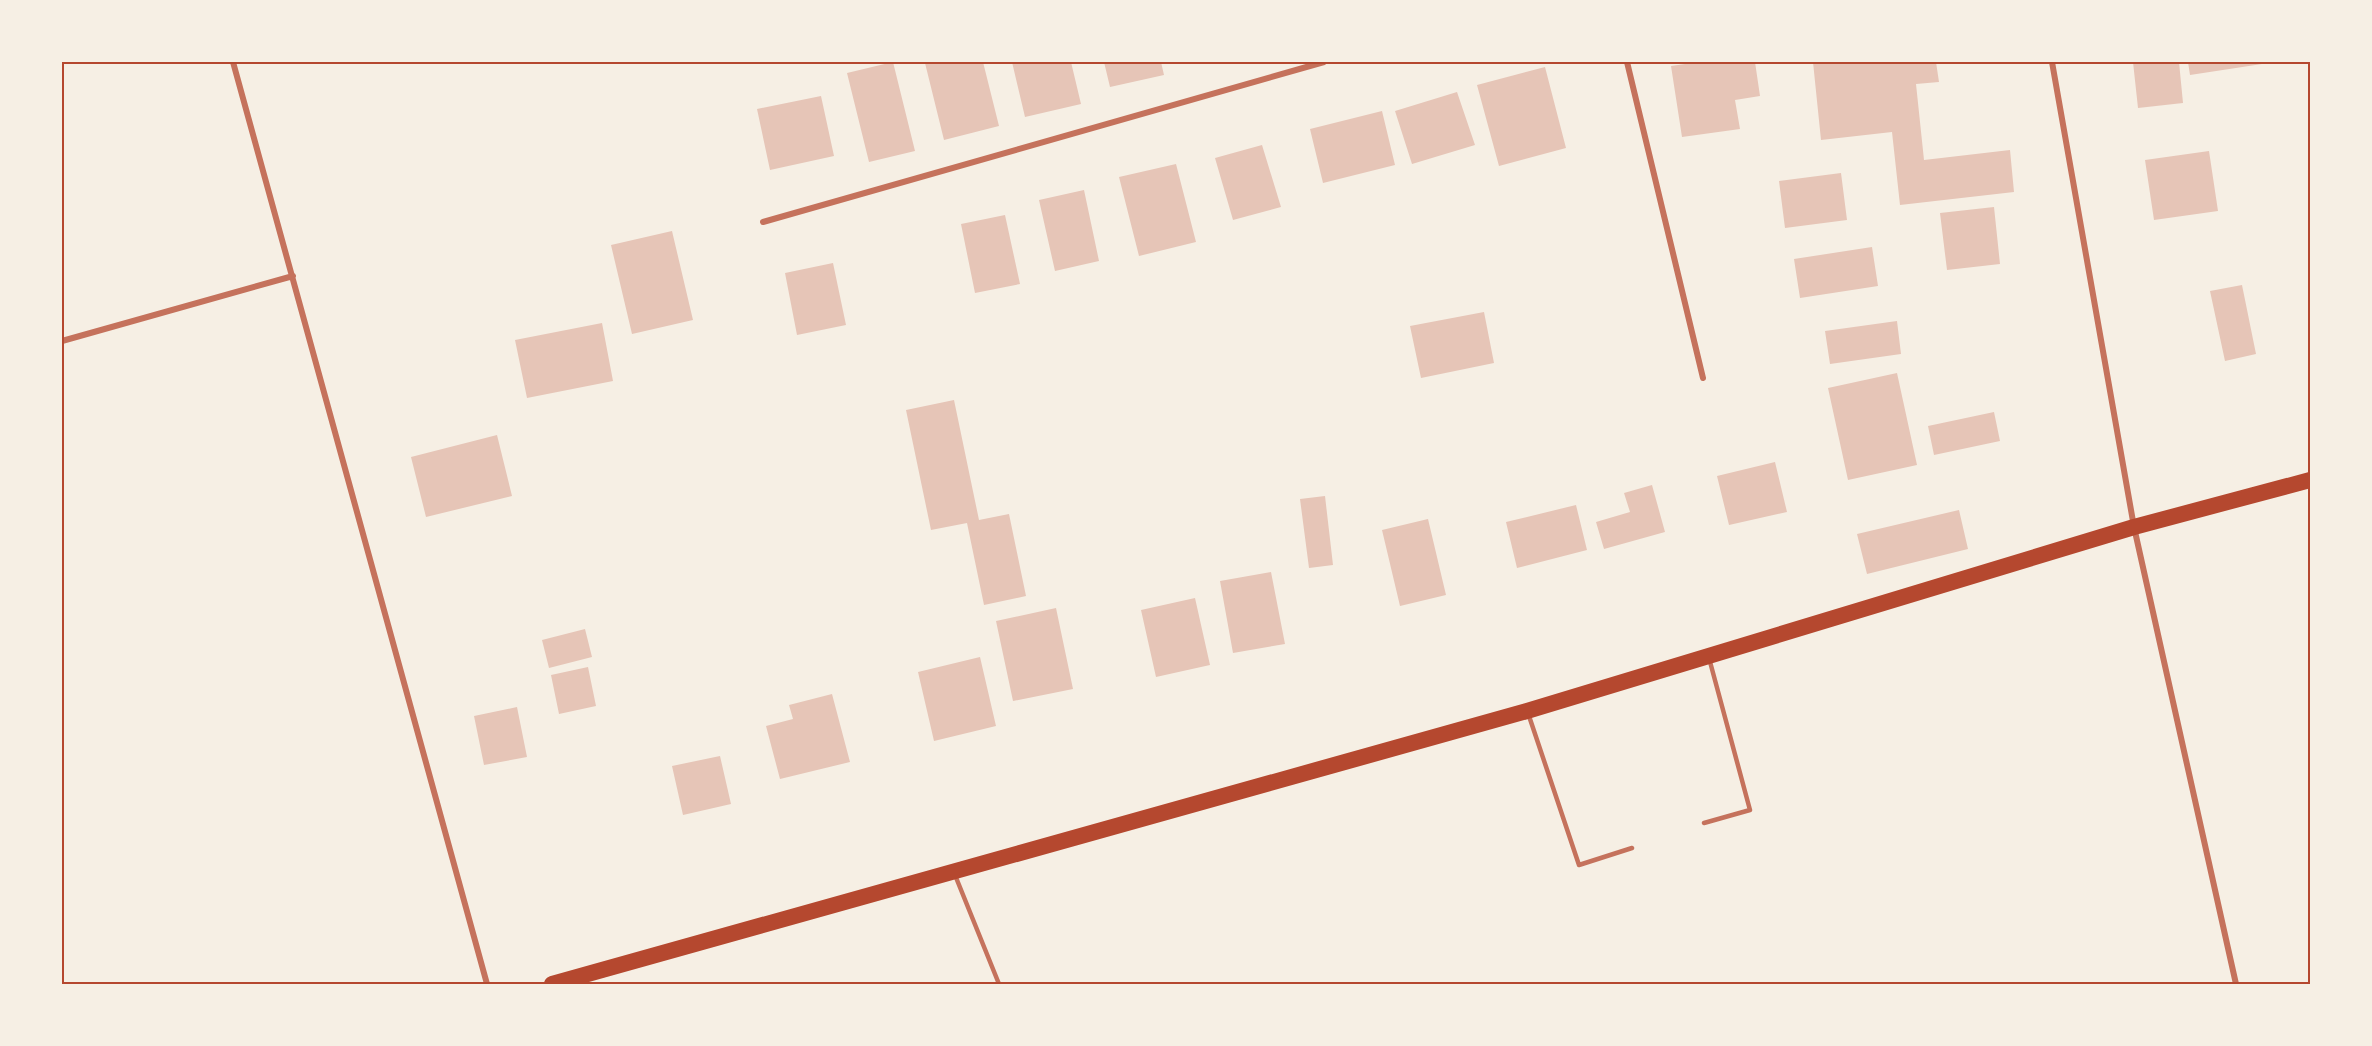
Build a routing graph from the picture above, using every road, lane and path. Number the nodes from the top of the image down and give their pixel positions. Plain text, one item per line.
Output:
1 (233, 62) edge
2 (1324, 62) edge
3 (1627, 62) edge
4 (2052, 62) edge
5 (764, 222) dead end
6 (293, 276) junction
7 (62, 341) edge
8 (1703, 378) dead end
9 (2310, 480) edge
10 (2134, 527) junction
11 (1709, 657) junction
12 (1527, 711) junction
13 (1704, 823) dead end
14 (1632, 848) dead end
15 (954, 873) junction
16 (486, 984) edge
17 (552, 984) edge
18 (999, 984) edge
19 (2236, 984) edge

1 - 6 street
2 - 5 street
3 - 8 street
4 - 10 street
6 - 7 street
6 - 16 street
9 - 10 highway
10 - 11 highway
10 - 19 street
11 - 12 highway
11 - 13 lane
12 - 14 lane
12 - 15 highway
15 - 17 highway
15 - 18 lane

